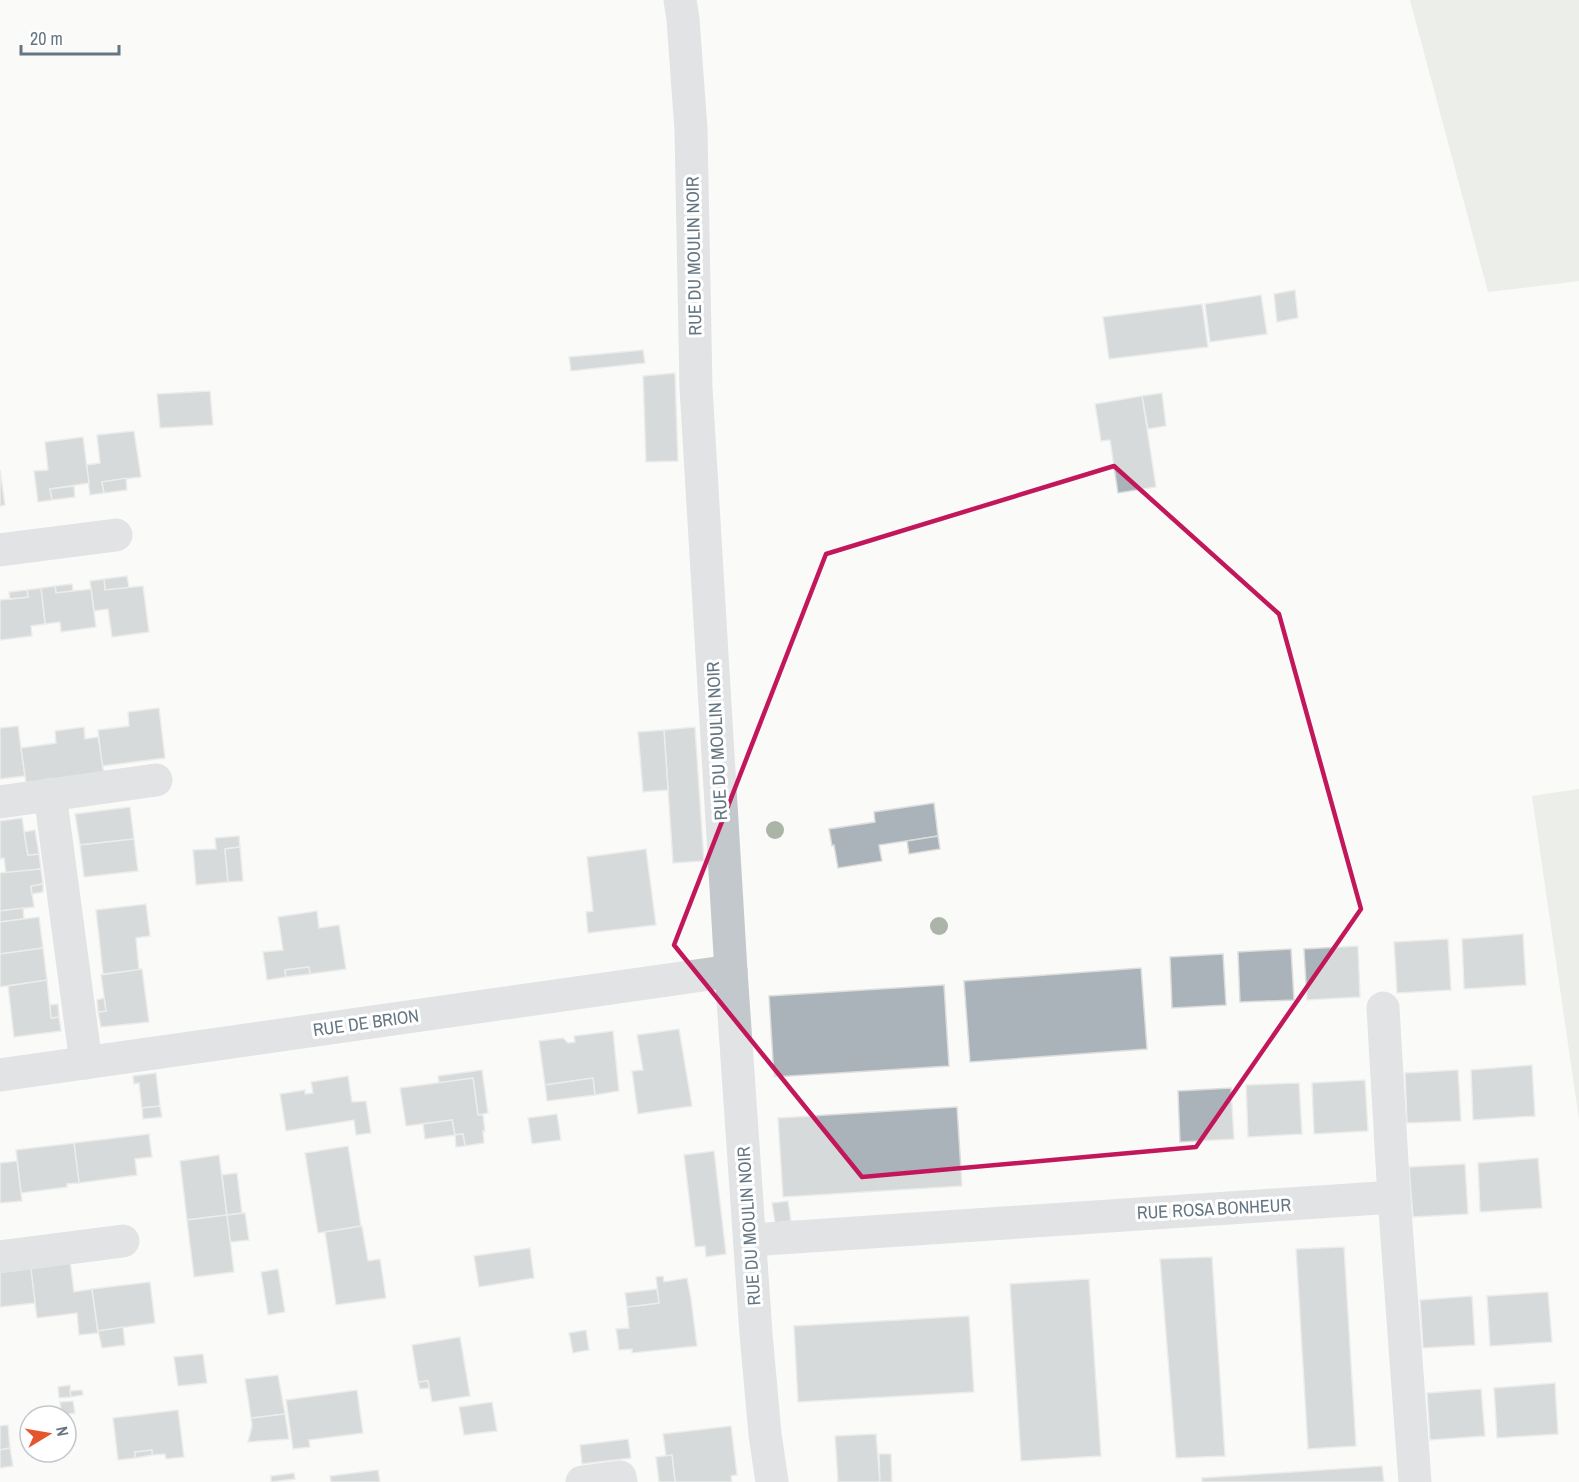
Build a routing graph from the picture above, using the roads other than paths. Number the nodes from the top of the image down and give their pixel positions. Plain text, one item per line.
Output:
1 (680, 0) edge
2 (116, 535) dead end
3 (0, 550) edge
4 (156, 780) dead end
5 (50, 794) junction
6 (0, 802) edge
7 (731, 971) junction
8 (1383, 1008) dead end
9 (86, 1063) junction
10 (0, 1075) edge
11 (1394, 1197) junction
12 (750, 1240) junction
13 (123, 1241) dead end
14 (0, 1257) edge
15 (582, 1482) edge
16 (621, 1482) edge
17 (772, 1482) edge
18 (1414, 1482) edge

1 - 7 street, RUE DU MOULIN NOIR
2 - 3 street
4 - 5 street
5 - 6 street
5 - 9 street
7 - 9 street, RUE DE BRION
7 - 12 street, RUE DU MOULIN NOIR
8 - 11 street
9 - 10 street, RUE DE BRION
11 - 12 street, RUE ROSA BONHEUR
11 - 18 street
12 - 17 street, RUE DU MOULIN NOIR
13 - 14 street
15 - 16 street

